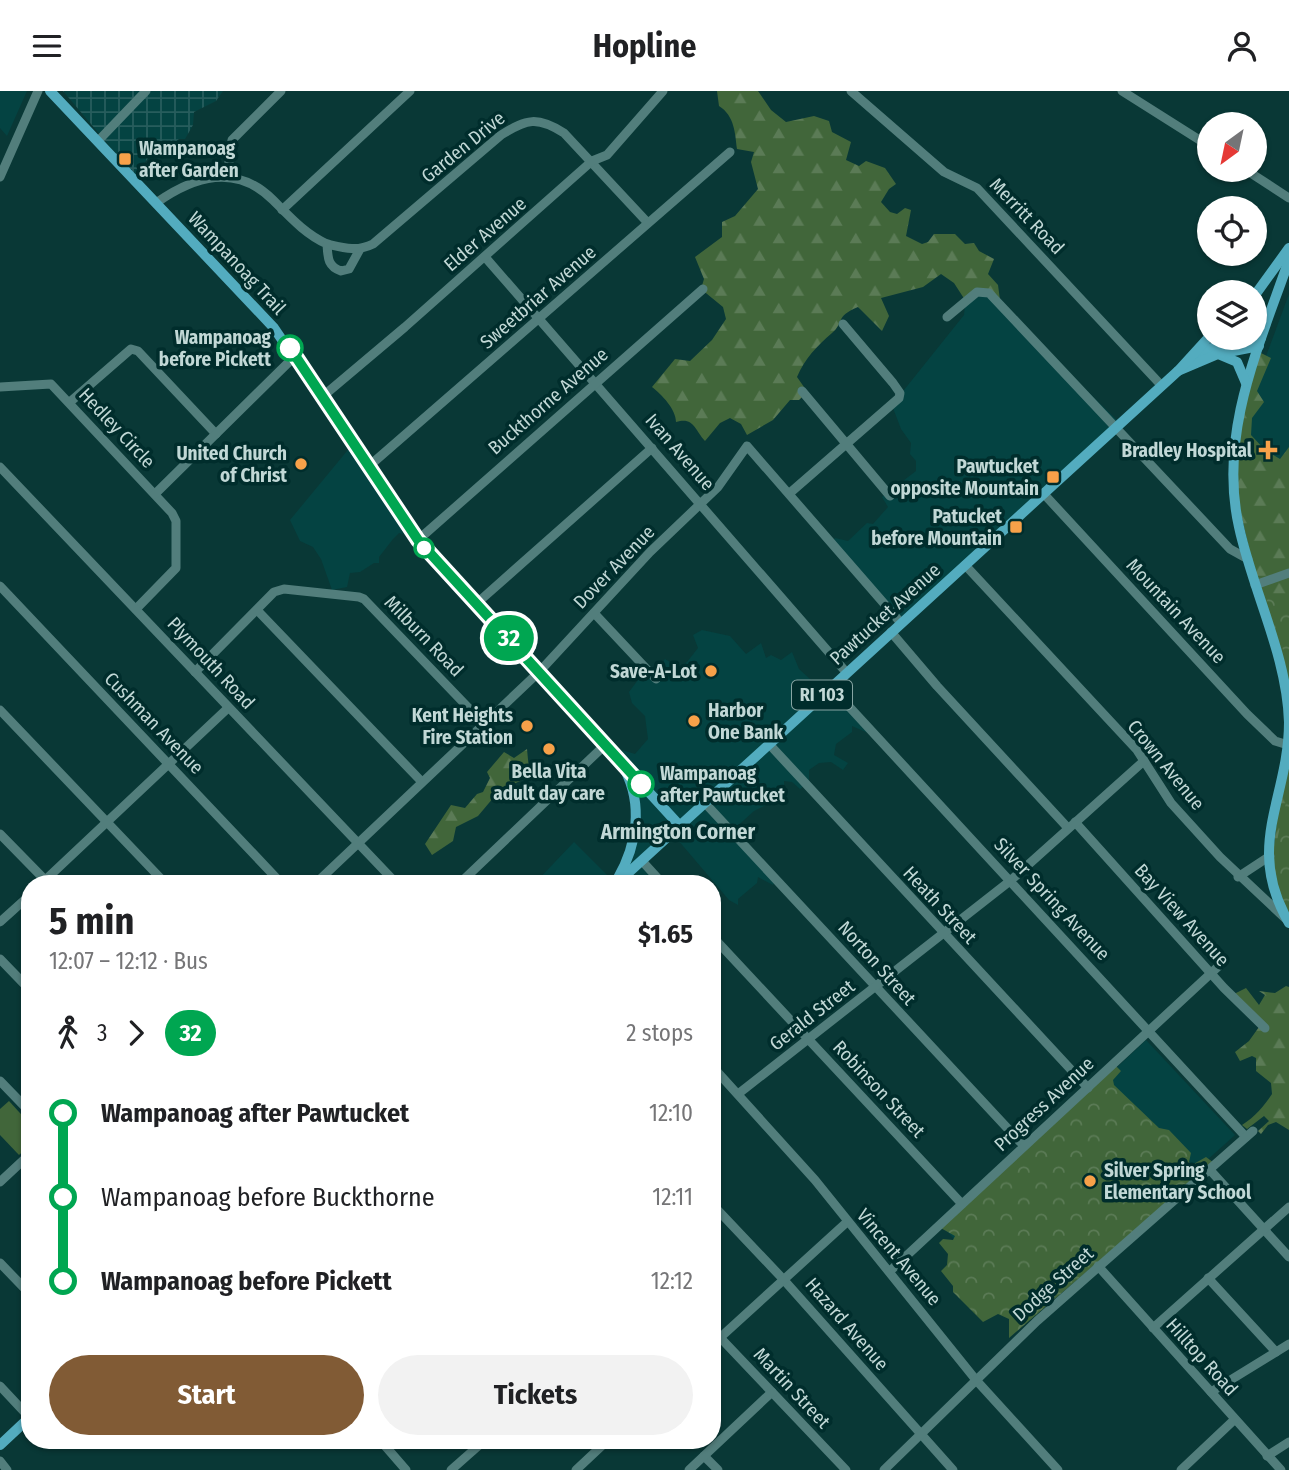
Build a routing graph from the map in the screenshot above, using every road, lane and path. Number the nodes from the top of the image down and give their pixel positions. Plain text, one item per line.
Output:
1 (38, 91) edge
2 (50, 91) edge
3 (146, 91) edge
4 (281, 91) edge
5 (410, 91) edge
6 (663, 91) edge
7 (851, 91) edge
8 (1122, 91) edge
9 (1197, 138) edge
10 (98, 141) junction
11 (730, 152) dead end
12 (592, 161) junction
13 (227, 176) junction
14 (0, 177) edge
15 (1264, 182) edge
16 (1289, 198) edge
17 (156, 203) junction
18 (282, 210) junction
19 (647, 222) junction
20 (327, 244) junction
21 (1289, 248) edge
22 (359, 249) junction
23 (485, 257) junction
24 (1289, 260) edge
25 (1266, 280) edge
26 (702, 289) dead end
27 (947, 317) dead end
28 (539, 319) junction
29 (1267, 322) edge
30 (844, 324) dead end
31 (1197, 349) edge
32 (1211, 350) edge
33 (1229, 350) edge
34 (1257, 350) edge
35 (1218, 353) junction
36 (295, 356) junction
37 (1181, 366) junction
38 (595, 382) junction
39 (1246, 383) junction
40 (1161, 385) junction
41 (0, 387) edge
42 (802, 391) dead end
43 (322, 397) junction
44 (70, 402) junction
45 (1116, 427) junction
46 (216, 434) junction
47 (846, 446) junction
48 (652, 448) junction
49 (368, 467) junction
50 (2, 472) edge
51 (791, 492) junction
52 (1043, 493) junction
53 (155, 494) junction
54 (890, 496) dead end
55 (701, 503) junction
56 (418, 540) junction
57 (1248, 559) junction
58 (965, 565) junction
59 (1289, 573) edge
60 (1255, 585) junction
61 (0, 586) edge
62 (476, 604) junction
63 (136, 609) junction
64 (257, 610) junction
65 (594, 613) junction
66 (901, 624) junction
67 (891, 632) junction
68 (540, 671) junction
69 (195, 672) junction
70 (846, 672) junction
71 (656, 679) dead end
72 (831, 687) junction
73 (228, 708) junction
74 (0, 710) edge
75 (482, 723) junction
76 (769, 744) junction
77 (605, 745) junction
78 (1288, 745) edge
79 (1145, 760) junction
80 (168, 763) junction
81 (622, 764) junction
82 (422, 782) junction
83 (705, 802) junction
84 (107, 822) junction
85 (679, 825) junction
86 (1071, 825) junction
87 (0, 834) edge
88 (358, 843) junction
89 (1270, 856) junction
90 (642, 861) junction
91 (38, 875) edge
92 (53, 875) edge
93 (157, 875) edge
94 (274, 875) edge
95 (324, 875) edge
96 (388, 875) edge
97 (468, 875) edge
98 (620, 875) edge
99 (626, 875) edge
100 (655, 875) edge
101 (1238, 877) junction
102 (1010, 881) junction
103 (21, 903) edge
104 (0, 922) edge
105 (1288, 922) edge
106 (942, 934) junction
107 (721, 946) edge
108 (0, 959) edge
109 (1222, 963) dead end
110 (1210, 973) junction
111 (21, 981) edge
112 (875, 988) junction
113 (1265, 1028) dead end
114 (1149, 1032) junction
115 (809, 1039) junction
116 (721, 1076) edge
117 (0, 1081) edge
118 (1088, 1088) junction
119 (738, 1094) junction
120 (21, 1103) edge
121 (1250, 1134) joint
122 (1024, 1146) junction
123 (21, 1162) edge
124 (1210, 1170) junction
125 (0, 1182) edge
126 (962, 1204) junction
127 (1289, 1207) edge
128 (721, 1214) edge
129 (847, 1222) junction
130 (1264, 1230) junction
131 (1289, 1257) edge
132 (0, 1263) edge
133 (1098, 1266) junction
134 (890, 1271) junction
135 (1208, 1278) junction
136 (783, 1279) junction
137 (21, 1285) edge
138 (1153, 1328) junction
139 (721, 1338) joint
140 (1289, 1344) edge
141 (1276, 1352) junction
142 (976, 1380) junction
143 (0, 1387) edge
144 (772, 1392) junction
145 (1211, 1392) junction
146 (21, 1409) edge
147 (1234, 1420) junction
148 (21, 1425) edge
149 (919, 1434) junction
150 (721, 1440) edge
151 (1289, 1442) edge
152 (0, 1445) edge
153 (388, 1449) edge
154 (473, 1449) edge
155 (598, 1449) edge
156 (711, 1449) edge
157 (704, 1456) junction
158 (1268, 1456) junction
159 (0, 1461) edge
160 (7, 1470) edge
161 (406, 1470) edge
162 (451, 1470) edge
163 (576, 1470) edge
164 (689, 1470) edge
165 (718, 1470) edge
166 (846, 1470) edge
167 (884, 1470) edge
168 (953, 1470) edge
169 (1058, 1470) edge
170 (1181, 1470) edge
171 (1281, 1470) edge

1 - 14 street
2 - 10 main road, Wampanoag Trail
3 - 10 street
4 - 13 street
5 - 18 street
6 - 12 street, Elder Avenue
7 - 40 street, Merritt Road
8 - 9 street
10 - 17 main road, Wampanoag Trail
11 - 19 street, Sweetbriar Avenue
12 - 19 street, Garden Drive
12 - 22 street, Garden Drive
12 - 23 street, Elder Avenue
13 - 17 street
13 - 18 street, Garden Drive
15 - 16 street
17 - 36 main road, Wampanoag Trail
18 - 20 street, Garden Drive
19 - 28 street, Sweetbriar Avenue
20 - 22 street, Garden Drive
20 - 22 street, Garden Drive
21 - 25 main road
23 - 28 street, Ivan Avenue
23 - 43 street, Elder Avenue
24 - 29 main road
26 - 38 street, Buckthorne Avenue
27 - 45 street
28 - 38 street, Ivan Avenue
28 - 49 street, Sweetbriar Avenue
30 - 47 street
31 - 37 main road, Pawtucket Avenue / RI 103
32 - 37 main road, Pawtucket Avenue
33 - 35 main road, Pawtucket Avenue / RI 103
34 - 39 main road
35 - 37 main road, Pawtucket Avenue / RI 103
35 - 39 main road
36 - 43 main road, Wampanoag Trail
36 - 46 street
37 - 40 main road, Pawtucket Avenue / RI 103
38 - 48 street, Ivan Avenue
38 - 56 street, Buckthorne Avenue
39 - 57 main road
40 - 45 main road, Pawtucket Avenue / RI 103
41 - 44 street, Hedley Circle
42 - 47 street
43 - 49 main road, Wampanoag Trail
44 - 46 street
44 - 53 street, Hedley Circle
45 - 52 main road, Pawtucket Avenue / RI 103
45 - 57 street
46 - 53 street
47 - 51 street
47 - 54 street
48 - 55 street, Ivan Avenue
48 - 62 street
49 - 56 main road, Wampanoag Trail
50 - 63 street, Plymouth Road
51 - 55 street, Dover Avenue
51 - 66 street
52 - 58 main road, Pawtucket Avenue / RI 103
52 - 78 street, Mountain Avenue
53 - 63 street, Hedley Circle
55 - 65 street, Dover Avenue
55 - 70 street, Ivan Avenue
56 - 62 main road, Wampanoag Trail
57 - 60 main road
58 - 66 main road, Pawtucket Avenue / RI 103
58 - 79 street, Crown Avenue
59 - 60 street
60 - 78 main road
61 - 80 street, Cushman Avenue
62 - 68 main road, Wampanoag Trail
63 - 69 street, Plymouth Road
64 - 69 street, Milburn Road
64 - 75 street, Milburn Road
64 - 82 street
65 - 68 street, Dover Avenue
65 - 71 street
66 - 67 main road, Pawtucket Avenue / RI 103
67 - 70 main road, Pawtucket Avenue / RI 103
67 - 86 street, Bay View Avenue
68 - 75 street, Dover Avenue
68 - 77 main road, Wampanoag Trail
69 - 73 street, Plymouth Road
70 - 72 main road, Pawtucket Avenue / RI 103
72 - 76 main road, Pawtucket Avenue / RI 103
72 - 102 street, Silver Spring Avenue
73 - 80 street
73 - 88 street, Plymouth Road
74 - 84 street
75 - 82 street, Dover Avenue
76 - 83 main road, Pawtucket Avenue / RI 103
76 - 106 street, Heath Street
77 - 81 main road, Wampanoag Trail
77 - 97 street
78 - 89 main road
79 - 86 street, Gerald Street
79 - 101 street, Crown Avenue
80 - 84 street
80 - 94 street, Cushman Avenue
81 - 85 main road, Wampanoag Trail
81 - 98 main road
82 - 88 street, Dover Avenue
83 - 85 main road, Pawtucket Avenue / RI 103
83 - 112 street, Norton Street
84 - 92 street
84 - 93 street
85 - 90 main road, Pawtucket Avenue / RI 103
86 - 102 street, Gerald Street
86 - 110 street, Bay View Avenue
87 - 91 street
88 - 95 street, Dover Avenue
88 - 96 street, Plymouth Road
89 - 101 street
89 - 105 main road
90 - 99 main road, Pawtucket Avenue / RI 103
90 - 100 street
101 - 105 street, Crown Avenue
102 - 106 street, Gerald Street
102 - 114 street, Silver Spring Avenue
103 - 104 street
106 - 112 street, Gerald Street
106 - 118 street, Heath Street
107 - 115 street, Robinson Street
108 - 111 street
109 - 110 street, Progress Avenue
110 - 113 street, Bay View Avenue
110 - 114 street, Progress Avenue
112 - 115 street, Gerald Street
112 - 122 street, Norton Street
114 - 118 street, Progress Avenue
114 - 121 street, Silver Spring Avenue
115 - 119 street, Gerald Street
115 - 126 street, Robinson Street
116 - 119 street, Vincent Avenue
117 - 120 street
118 - 122 street, Progress Avenue
119 - 129 street, Vincent Avenue
121 - 124 street, Dodge Street
122 - 126 street, Progress Avenue
123 - 125 street
124 - 130 street
124 - 133 street, Dodge Street
126 - 134 street, Progress Avenue
127 - 130 street
128 - 136 street, Hazard Avenue
129 - 134 street, Vincent Avenue
129 - 136 street
130 - 131 street
130 - 135 street
132 - 137 street
133 - 138 street, Hilltop Road
133 - 142 street, Dodge Street
134 - 142 street, Vincent Avenue
135 - 138 street
135 - 141 street
136 - 139 street
136 - 149 street, Hazard Avenue
138 - 145 street, Hilltop Road
139 - 144 street, Martin Street
140 - 141 street
141 - 145 street
142 - 149 street, Dodge Street
142 - 169 street, Vincent Avenue
143 - 146 street
144 - 150 street
144 - 166 street, Martin Street
145 - 147 street, Hilltop Road
147 - 158 street, Hilltop Road
147 - 170 street
148 - 152 main road
149 - 167 street, Dodge Street
149 - 168 street, Hazard Avenue
151 - 158 street
153 - 161 street
154 - 162 street
155 - 163 street
156 - 157 street
157 - 164 street
157 - 165 street
158 - 171 street, Hilltop Road
159 - 160 street

